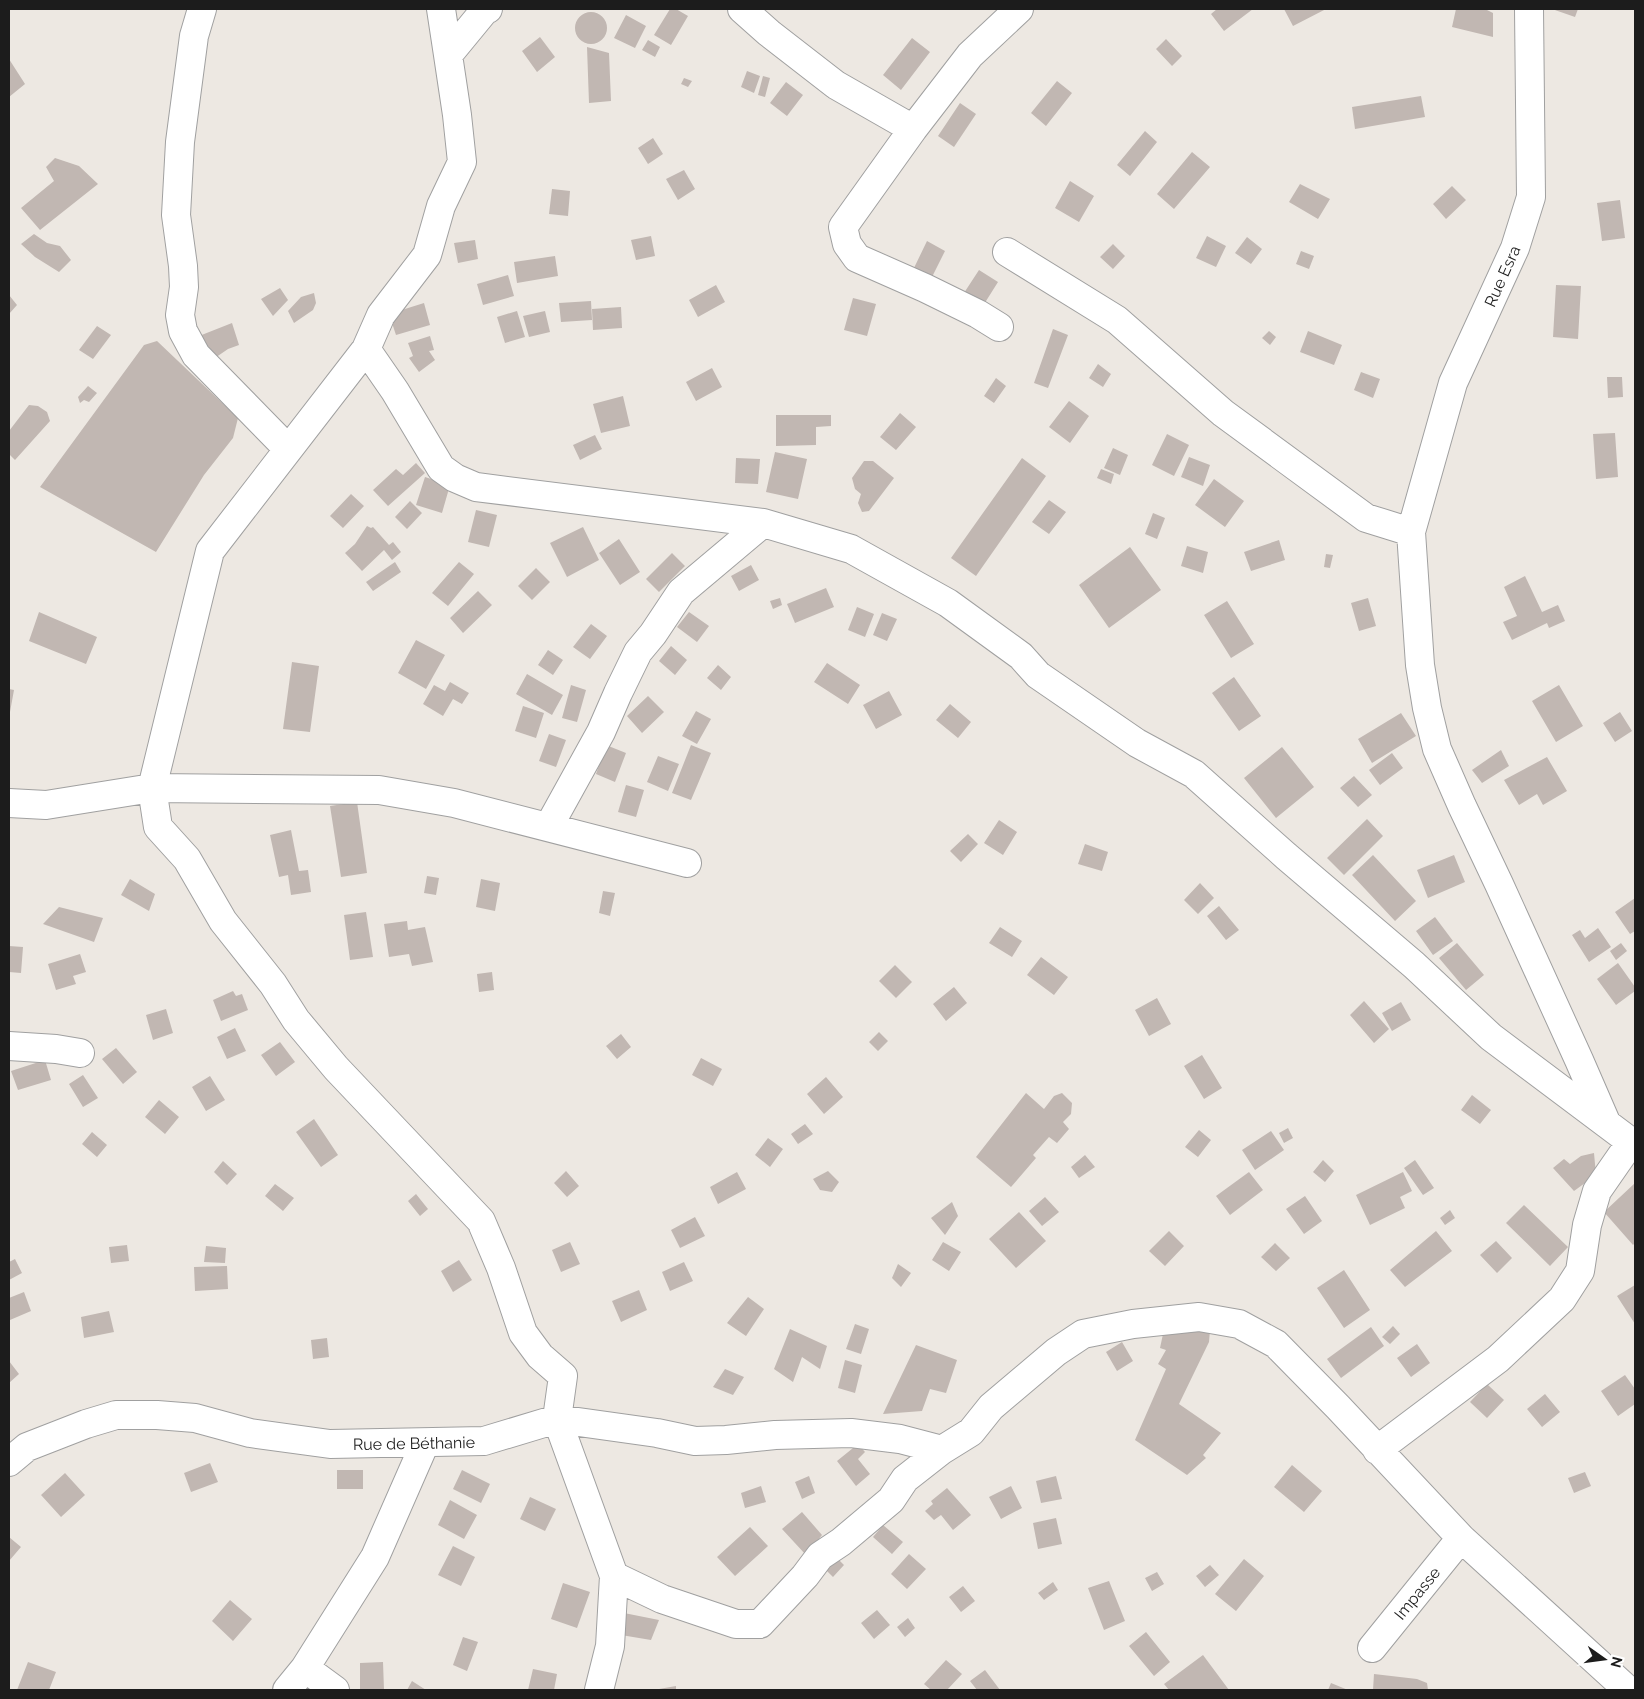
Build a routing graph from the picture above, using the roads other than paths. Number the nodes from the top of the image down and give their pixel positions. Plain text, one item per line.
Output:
1 (202, 9) edge
2 (441, 9) edge
3 (488, 9) edge
4 (742, 9) edge
5 (1019, 9) edge
6 (1529, 9) edge
7 (448, 54) junction
8 (913, 129) junction
9 (1007, 252) dead end
10 (999, 327) dead end
11 (366, 348) junction
12 (288, 449) junction
13 (764, 523) junction
14 (1410, 532) junction
15 (152, 788) junction
16 (9, 803) edge
17 (549, 826) junction
18 (688, 863) dead end
19 (9, 1046) edge
20 (80, 1053) dead end
21 (1606, 1123) junction
22 (1633, 1143) edge
23 (557, 1420) junction
24 (425, 1443) junction
25 (942, 1450) junction
26 (1377, 1450) junction
27 (9, 1462) edge
28 (1461, 1538) junction
29 (614, 1576) junction
30 (1372, 1648) dead end
31 (304, 1668) junction
32 (288, 1690) edge
33 (335, 1690) edge
34 (600, 1690) edge
35 (1628, 1690) edge

1 - 12 street
2 - 7 street
3 - 7 street
4 - 8 street
5 - 8 street
6 - 14 street, Rue Esra
7 - 11 street
8 - 10 street
9 - 14 street
11 - 12 street
11 - 13 street
12 - 15 street
13 - 17 street
13 - 21 street
14 - 21 street
15 - 16 street
15 - 17 street
15 - 23 street
17 - 18 street
19 - 20 street
21 - 22 street
22 - 26 street
23 - 24 street, Rue de Béthanie
23 - 25 street, Rue de Béthanie
23 - 29 street
24 - 27 street, Rue de Béthanie
24 - 31 street
25 - 26 street
25 - 29 street
26 - 28 street
28 - 30 street, Impasse
28 - 35 street
29 - 34 street
31 - 32 street
31 - 33 street

